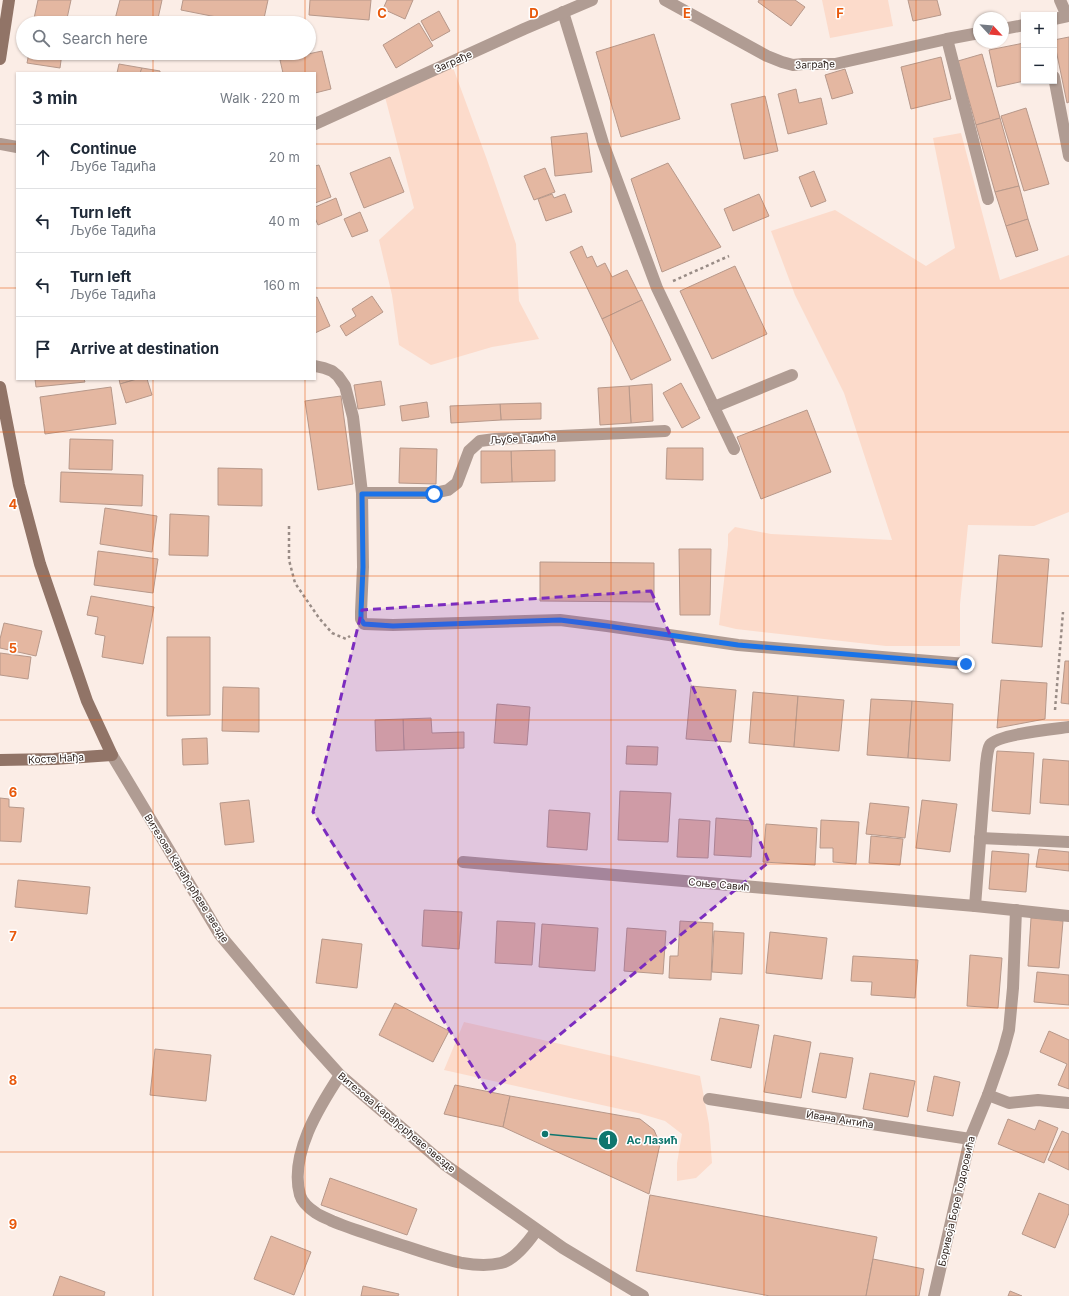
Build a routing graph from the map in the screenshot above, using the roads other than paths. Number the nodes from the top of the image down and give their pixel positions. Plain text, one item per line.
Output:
1 (9, 0) edge
2 (592, 0) edge
3 (665, 0) edge
4 (1060, 0) edge
5 (563, 12) junction
6 (1068, 16) edge
7 (1057, 18) edge
8 (1021, 26) edge
9 (1009, 28) edge
10 (973, 34) edge
11 (947, 39) junction
12 (0, 59) edge
13 (1055, 84) edge
14 (316, 124) edge
15 (0, 144) edge
16 (16, 147) edge
17 (1069, 156) edge
18 (988, 199) dead end
19 (316, 366) edge
20 (792, 375) dead end
21 (0, 387) edge
22 (714, 407) junction
23 (665, 431) dead end
24 (734, 449) dead end
25 (362, 494) junction
26 (966, 664) dead end
27 (1069, 727) edge
28 (112, 755) junction
29 (0, 760) edge
30 (980, 838) junction
31 (1069, 842) edge
32 (463, 862) dead end
33 (975, 906) junction
34 (1016, 910) junction
35 (1069, 916) edge
36 (340, 1075) junction
37 (988, 1095) junction
38 (709, 1099) dead end
39 (1069, 1102) edge
40 (970, 1139) junction
41 (536, 1231) junction
42 (643, 1296) edge
43 (934, 1296) edge

1 - 12 street
2 - 5 street, Заграђе
3 - 11 street, Заграђе
4 - 6 street
5 - 14 street, Заграђе
5 - 22 street
6 - 7 street
8 - 9 street
10 - 11 street, Заграђе
11 - 18 street
13 - 17 street
15 - 16 street
19 - 25 street
20 - 22 street
21 - 28 street, Витезова Карађорђеве звезде
22 - 24 street
23 - 25 street, Љубе Тадића
25 - 26 street
27 - 30 street
28 - 29 street, Косте Нађа
28 - 36 street, Витезова Карађорђеве звезде
30 - 31 street
30 - 33 street
32 - 33 street, Соње Савић
33 - 34 street, Соње Савић
34 - 35 street, Соње Савић
34 - 37 street, Боривоја Боре Тодоровића
36 - 41 street, Витезова Карађорђеве звезде
36 - 41 street
37 - 39 street
37 - 40 street, Боривоја Боре Тодоровића
38 - 40 street, Ивана Антића
40 - 43 street, Боривоја Боре Тодоровића
41 - 42 street, Витезова Карађорђеве звезде

